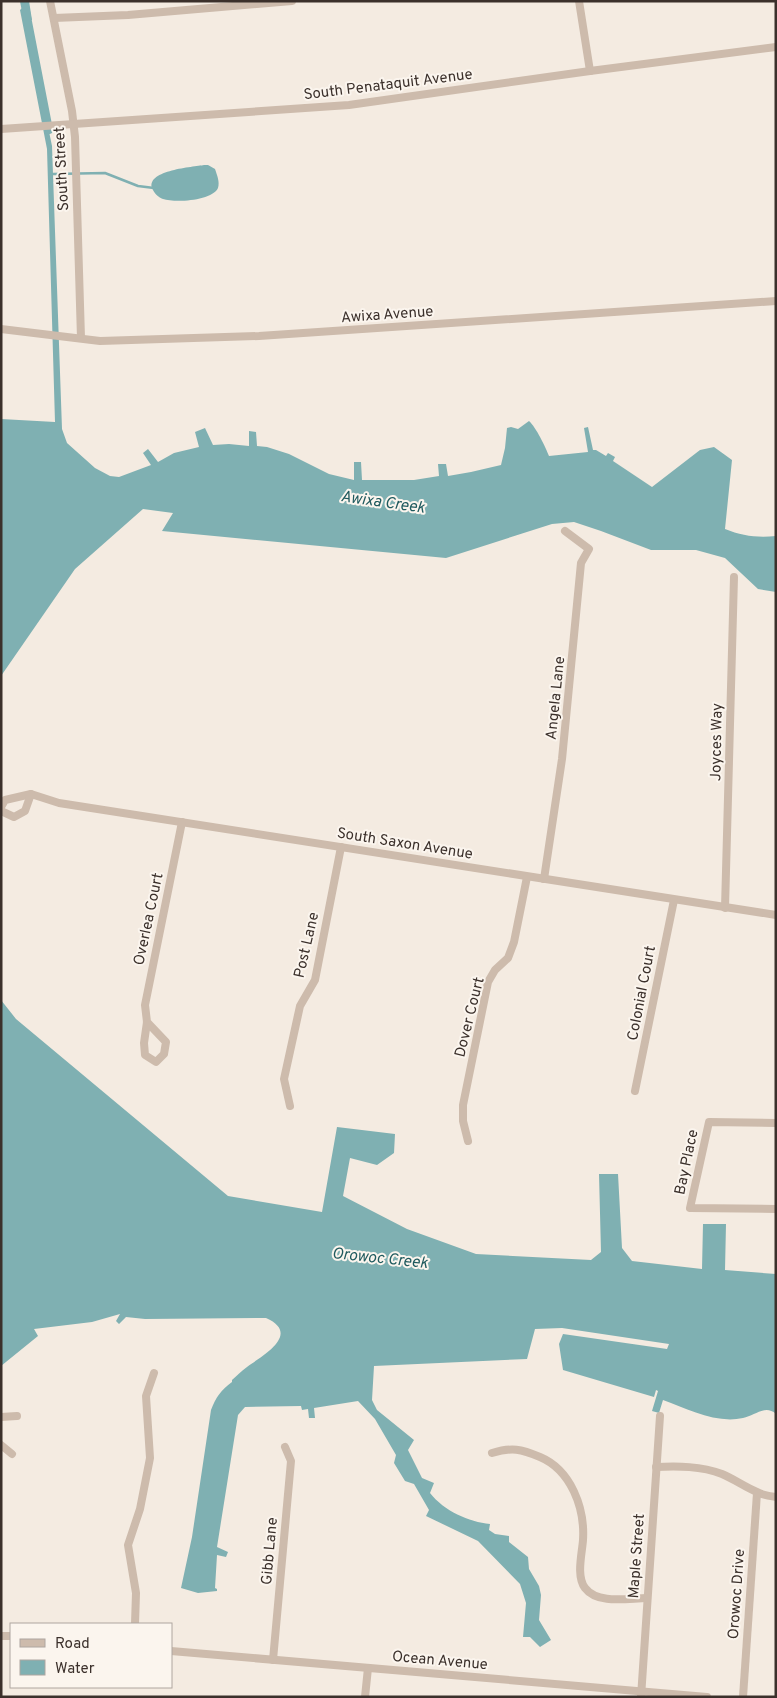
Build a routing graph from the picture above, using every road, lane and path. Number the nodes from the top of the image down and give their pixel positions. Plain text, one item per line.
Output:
1 (50, 1) edge
2 (292, 1) edge
3 (579, 1) edge
4 (223, 4) edge
5 (54, 18) junction
6 (776, 48) edge
7 (590, 71) junction
8 (73, 124) junction
9 (1, 129) edge
10 (776, 301) edge
11 (1, 329) edge
12 (81, 338) junction
13 (565, 532) dead end
14 (734, 578) dead end
15 (31, 794) junction
16 (1, 809) edge
17 (182, 822) junction
18 (341, 847) junction
19 (527, 877) junction
20 (544, 879) junction
21 (674, 900) junction
22 (725, 908) junction
23 (776, 916) edge
24 (147, 1022) junction
25 (635, 1091) dead end
26 (290, 1106) dead end
27 (776, 1123) edge
28 (468, 1141) dead end
29 (776, 1209) edge
30 (154, 1373) dead end
31 (16, 1416) dead end
32 (660, 1416) dead end
33 (1, 1417) edge
34 (1, 1444) edge
35 (285, 1447) dead end
36 (12, 1454) dead end
37 (492, 1454) dead end
38 (656, 1467) junction
39 (757, 1493) junction
40 (776, 1497) edge
41 (647, 1598) junction
42 (135, 1623) edge
43 (172, 1651) edge
44 (273, 1660) junction
45 (368, 1668) junction
46 (642, 1694) edge
47 (365, 1697) edge
48 (707, 1697) edge
49 (743, 1697) edge

1 - 5 street, South Street
2 - 4 street
3 - 7 street
4 - 5 street
5 - 8 street, South Street
6 - 7 street, South Penataquit Avenue
7 - 8 street, South Penataquit Avenue
8 - 9 street, South Penataquit Avenue
8 - 12 street, South Street
10 - 12 street, Awixa Avenue
11 - 12 street, Awixa Avenue
13 - 20 street, Angela Lane
14 - 22 street, Joyces Way
15 - 16 street
15 - 16 street
15 - 17 street, South Saxon Avenue
17 - 18 street, South Saxon Avenue
17 - 24 street, Overlea Court
18 - 19 street, South Saxon Avenue
18 - 26 street, Post Lane
19 - 20 street, South Saxon Avenue
19 - 28 street, Dover Court
20 - 21 street, South Saxon Avenue
21 - 22 street, South Saxon Avenue
21 - 25 street, Colonial Court
22 - 23 street, South Saxon Avenue
24 - 24 street, Overlea Court
27 - 29 street, Bay Place
30 - 42 street
31 - 33 street
32 - 38 street, Maple Street
34 - 36 street
35 - 44 street, Gibb Lane
37 - 41 street
38 - 39 street
38 - 41 street, Maple Street
39 - 40 street
39 - 49 street, Orowoc Drive
41 - 46 street, Maple Street
43 - 44 street, Ocean Avenue
44 - 45 street, Ocean Avenue
45 - 46 street, Ocean Avenue
45 - 47 street
46 - 48 street, Ocean Avenue

